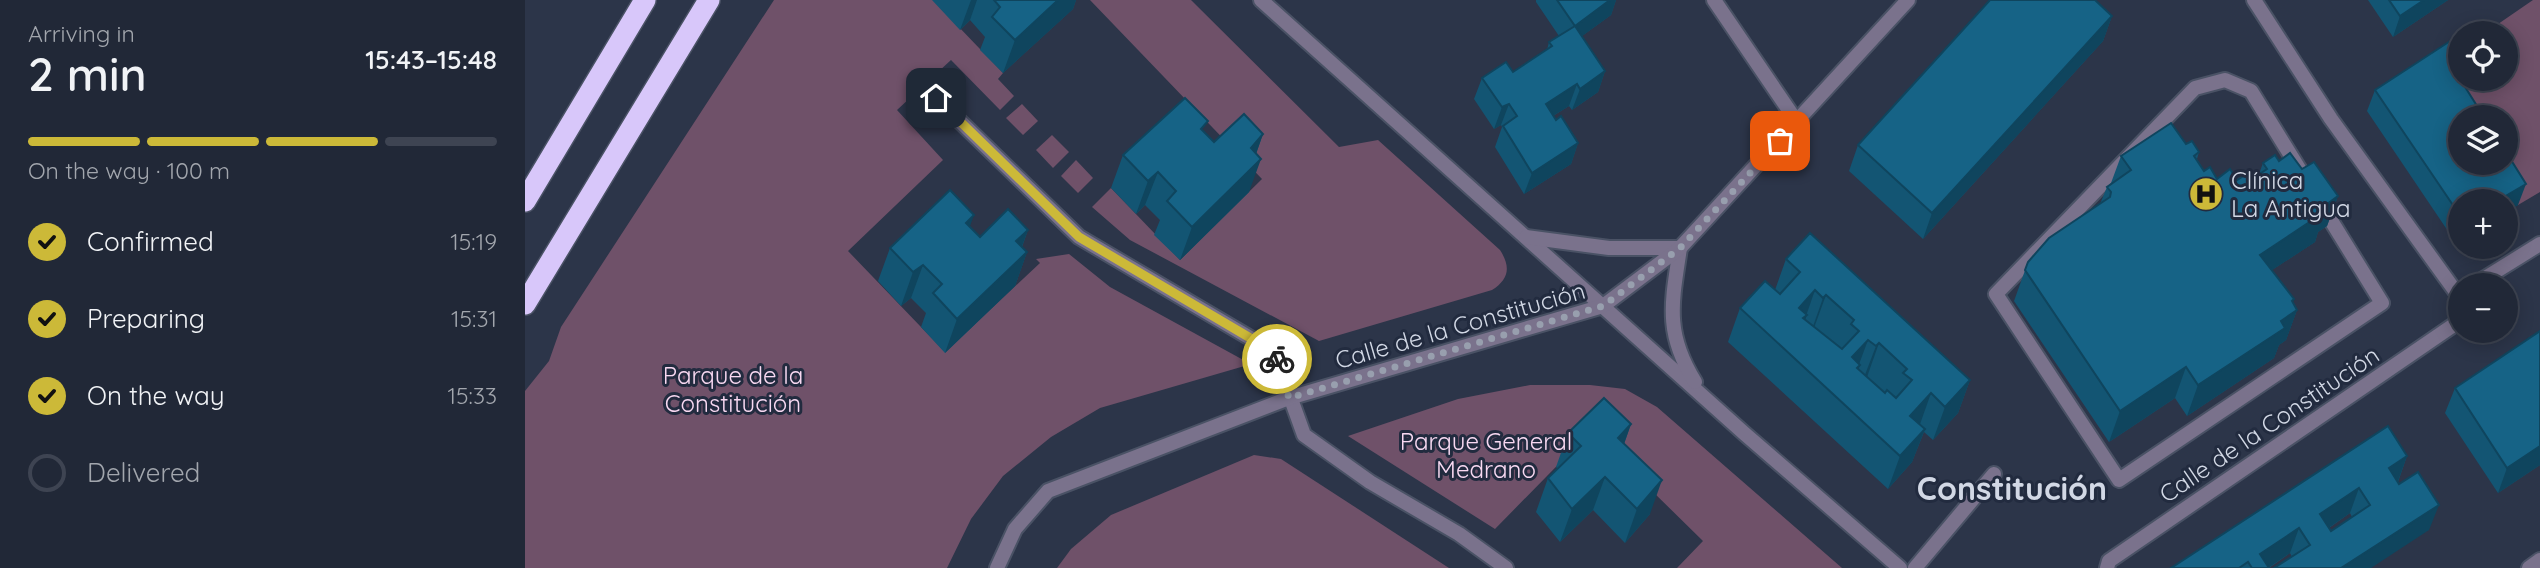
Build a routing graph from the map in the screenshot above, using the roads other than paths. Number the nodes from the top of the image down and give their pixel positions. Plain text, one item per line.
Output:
1 (645, 0) edge
2 (709, 0) edge
3 (1261, 0) edge
4 (1714, 0) edge
5 (1908, 0) edge
6 (2254, 0) edge
7 (936, 98) dead end
8 (1797, 122) junction
9 (525, 201) edge
10 (1526, 237) junction
11 (2540, 244) edge
12 (1680, 248) junction
13 (2493, 273) edge
14 (2448, 279) edge
15 (525, 304) edge
16 (1603, 306) junction
17 (2448, 329) edge
18 (1289, 398) junction
19 (1705, 398) junction
20 (1994, 474) dead end
21 (2119, 481) joint
22 (2540, 560) edge
23 (997, 568) edge
24 (1506, 568) edge
25 (1900, 568) edge
26 (1915, 568) edge
27 (2107, 568) edge
28 (2529, 568) edge

1 - 9 highway
2 - 15 highway
3 - 10 street
4 - 8 street
5 - 8 street, Calle de la Constitución
6 - 14 street
7 - 18 street
8 - 12 street, Calle de la Constitución
10 - 12 street
10 - 16 street
11 - 13 street
12 - 16 street, Calle de la Constitución
12 - 19 street
16 - 18 street, Calle de la Constitución
16 - 19 street
17 - 27 street, Calle de la Constitución
18 - 23 street, Calle de la Constitución
18 - 24 street
19 - 25 street
20 - 26 street
21 - 21 street
22 - 28 street

